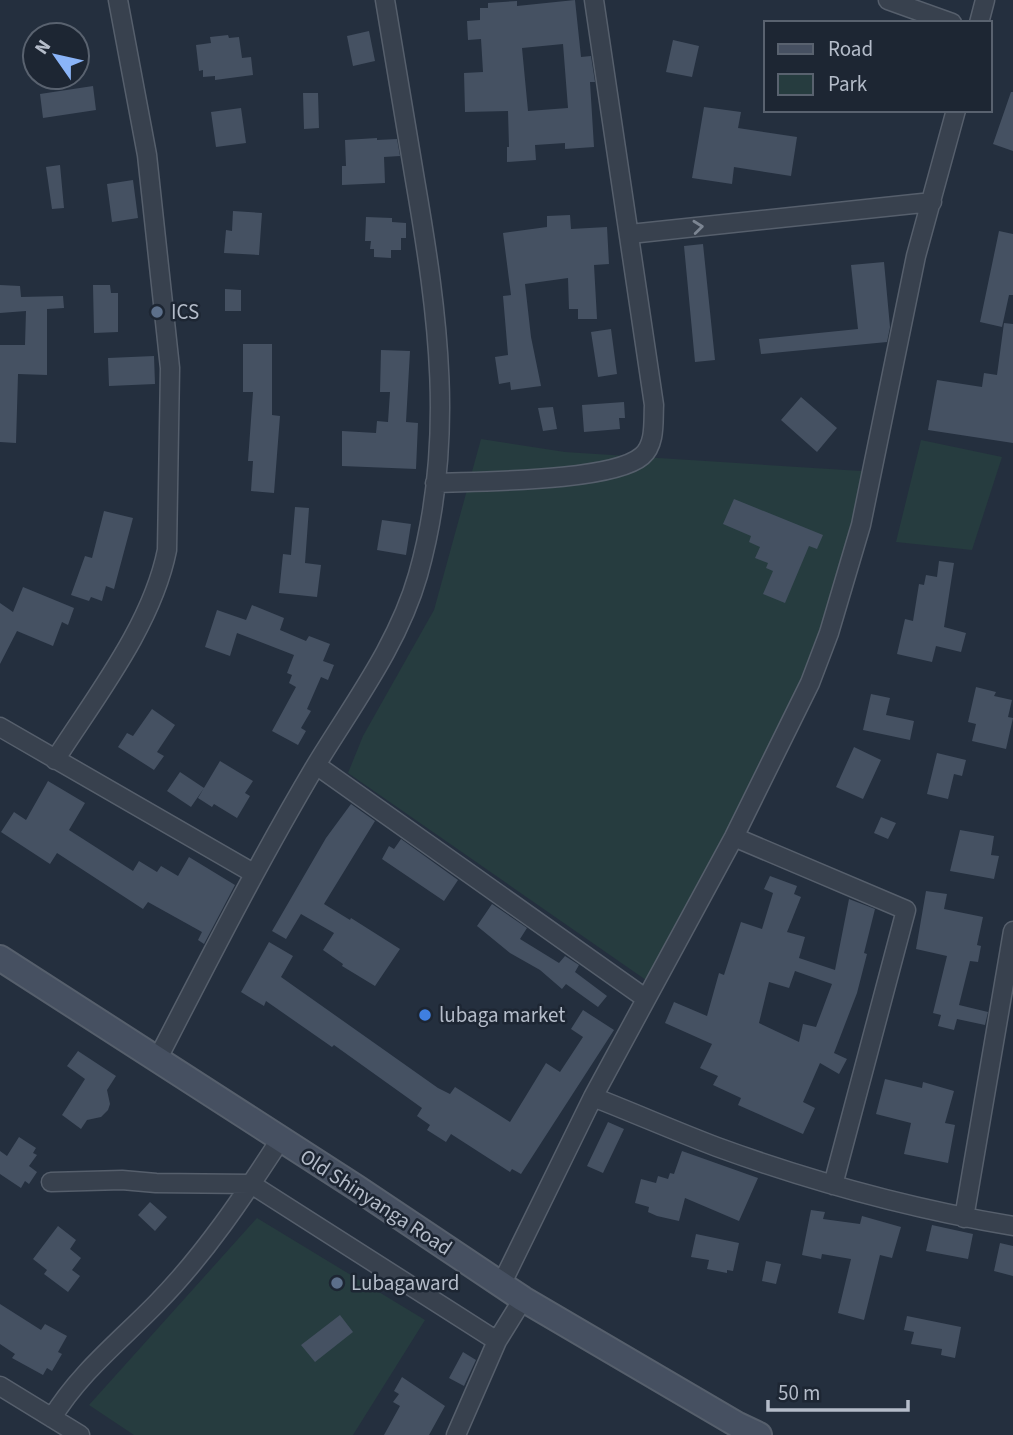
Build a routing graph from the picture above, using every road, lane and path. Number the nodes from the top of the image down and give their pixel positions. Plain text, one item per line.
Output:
1 (118, 0) edge
2 (385, 0) edge
3 (594, 0) edge
4 (888, 0) edge
5 (985, 0) edge
6 (946, 21) edge
7 (980, 21) edge
8 (955, 112) edge
9 (932, 202) junction
10 (630, 234) junction
11 (435, 482) junction
12 (0, 727) edge
13 (55, 760) junction
14 (316, 765) junction
15 (734, 836) junction
16 (253, 873) junction
17 (1013, 931) edge
18 (0, 958) edge
19 (645, 998) junction
20 (157, 1060) junction
21 (593, 1097) junction
22 (280, 1140) junction
23 (51, 1182) dead end
24 (251, 1184) junction
25 (833, 1185) junction
26 (964, 1218) junction
27 (1013, 1226) edge
28 (501, 1285) junction
29 (523, 1299) junction
30 (498, 1341) junction
31 (0, 1386) edge
32 (52, 1418) junction
33 (80, 1435) edge
34 (456, 1435) edge
35 (759, 1435) edge

1 - 13 street
2 - 11 street
3 - 10 street
4 - 6 street
5 - 7 street
8 - 9 street
10 -> 9 street
9 - 15 street
10 - 11 street
11 - 14 street
12 - 13 street
13 - 16 street
14 - 16 street
14 - 19 street
15 - 19 street
15 - 25 street
16 - 20 street
17 - 26 street
18 - 20 main road, Old Shinyanga Road
19 - 21 street
20 - 22 main road, Old Shinyanga Road
21 - 25 street
21 - 28 street
22 - 24 street
22 - 28 main road, Old Shinyanga Road
23 - 24 street
24 - 30 street
24 - 32 street
25 - 26 street
26 - 27 street
28 - 29 main road, Old Shinyanga Road
29 - 30 street
29 - 35 main road, Old Shinyanga Road
30 - 34 street
31 - 32 street
32 - 33 street

